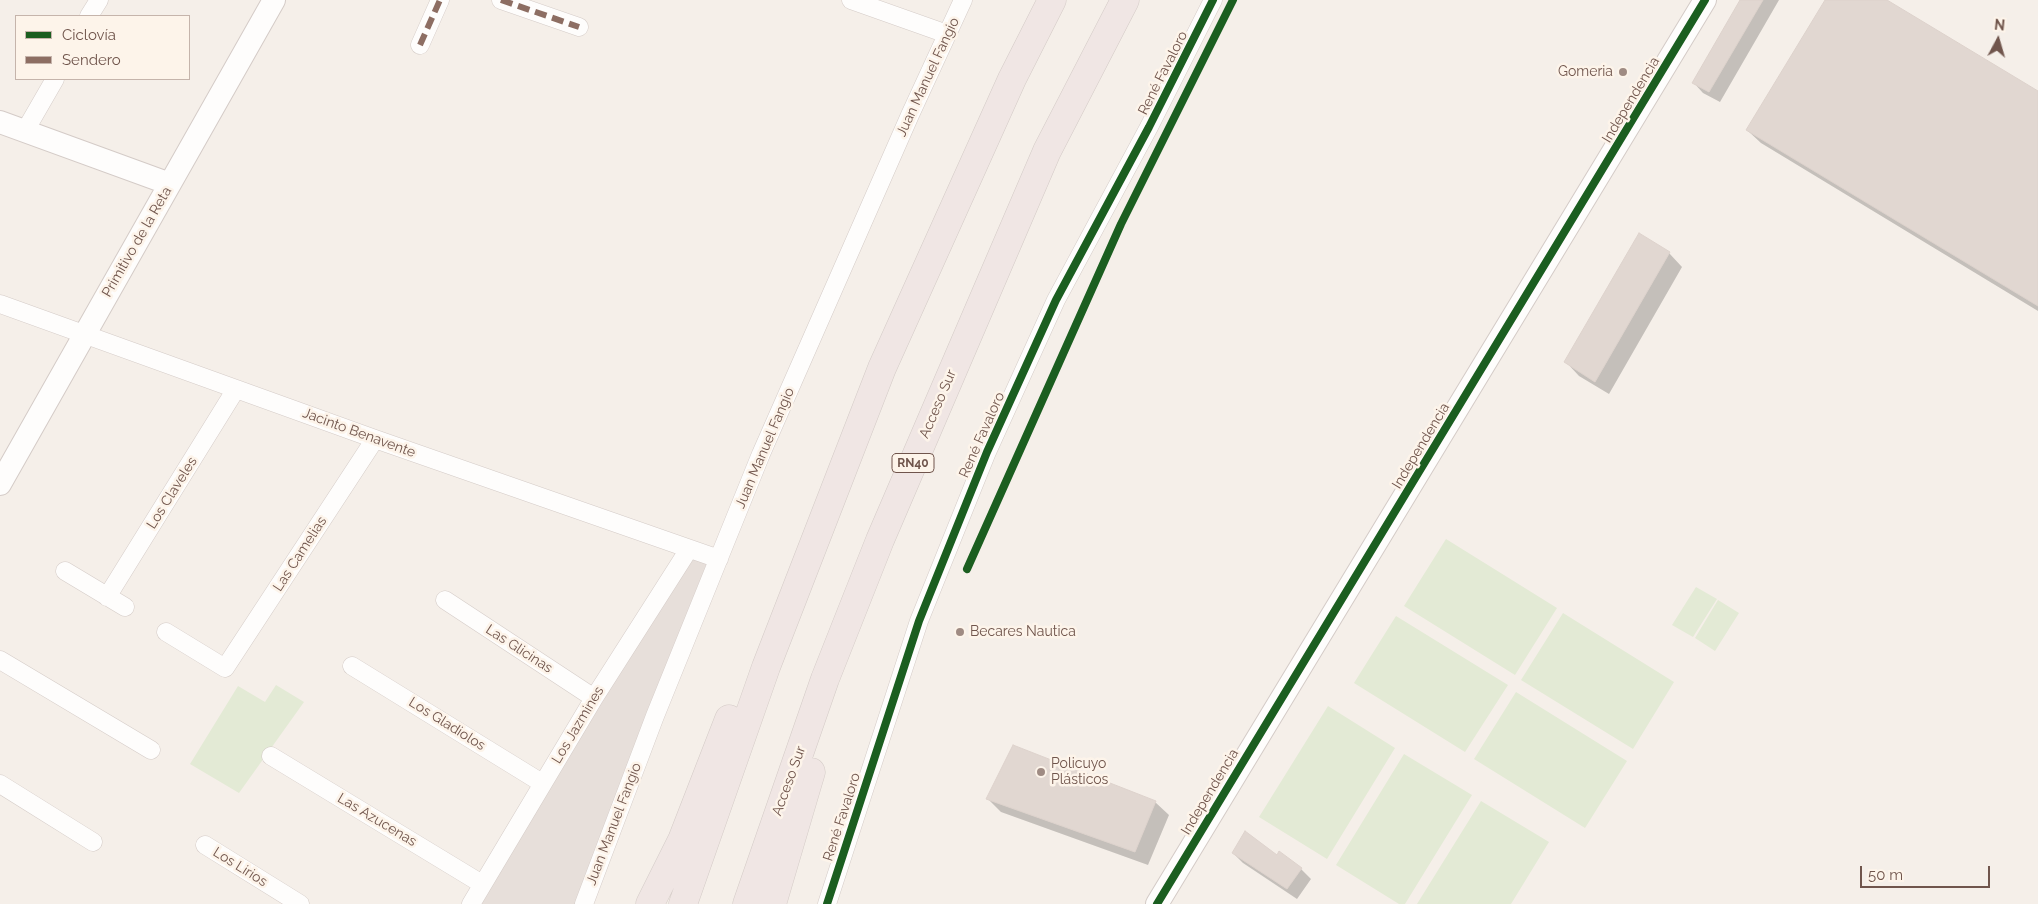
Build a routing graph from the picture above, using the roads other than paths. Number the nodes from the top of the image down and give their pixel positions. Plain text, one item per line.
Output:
1 (98, 0) edge
2 (274, 0) edge
3 (440, 0) edge
4 (501, 0) edge
5 (851, 0) edge
6 (964, 0) edge
7 (1052, 0) edge
8 (1125, 0) edge
9 (1213, 0) edge
10 (1705, 0) edge
11 (90, 15) edge
12 (579, 27) dead end
13 (1108, 33) junction
14 (947, 34) junction
15 (420, 45) dead end
16 (54, 80) edge
17 (0, 122) edge
18 (25, 131) junction
19 (170, 184) junction
20 (0, 304) edge
21 (84, 334) junction
22 (882, 368) junction
23 (236, 389) junction
24 (375, 440) junction
25 (1, 478) edge
26 (689, 549) junction
27 (719, 559) junction
28 (64, 571) dead end
29 (107, 597) junction
30 (445, 600) dead end
31 (125, 607) dead end
32 (166, 632) dead end
33 (0, 660) edge
34 (352, 666) dead end
35 (594, 698) junction
36 (152, 750) dead end
37 (271, 756) dead end
38 (542, 783) junction
39 (0, 784) edge
40 (93, 842) dead end
41 (205, 845) dead end
42 (482, 884) junction
43 (300, 904) edge
44 (470, 904) edge
45 (584, 904) edge
46 (650, 904) edge
47 (683, 904) edge
48 (746, 904) edge
49 (772, 904) edge
50 (827, 904) edge
51 (1157, 904) edge

1 - 11 street
2 - 19 street, Primitivo de la Reta
3 - 15 street
4 - 12 street
5 - 14 street
6 - 14 street, Juan Manuel Fangio
7 - 22 highway
8 - 13 highway, Acceso Sur / RN40
9 - 50 street, René Favaloro
10 - 51 street, Independencia
13 - 48 highway, Acceso Sur / RN40
13 - 49 highway
14 - 27 street, Juan Manuel Fangio
16 - 18 street
17 - 18 street
18 - 19 street
19 - 21 street, Primitivo de la Reta
20 - 21 street, Jacinto Benavente
21 - 23 street, Jacinto Benavente
21 - 25 street, Primitivo de la Reta
22 - 46 highway
22 - 47 highway
23 - 24 street, Jacinto Benavente
23 - 29 street, Los Claveles
24 - 26 street, Jacinto Benavente
24 - 32 street, Las Camelias
26 - 27 street, Jacinto Benavente
26 - 35 street, Los Jazmines
27 - 45 street, Juan Manuel Fangio
28 - 29 street
29 - 31 street
30 - 35 street, Las Glicinas
33 - 36 street
34 - 38 street, Los Gladiolos
35 - 38 street, Los Jazmines
37 - 42 street, Las Azucenas
38 - 42 street, Los Jazmines
39 - 40 street
41 - 43 street, Los Lirios
42 - 44 street, Los Jazmines

